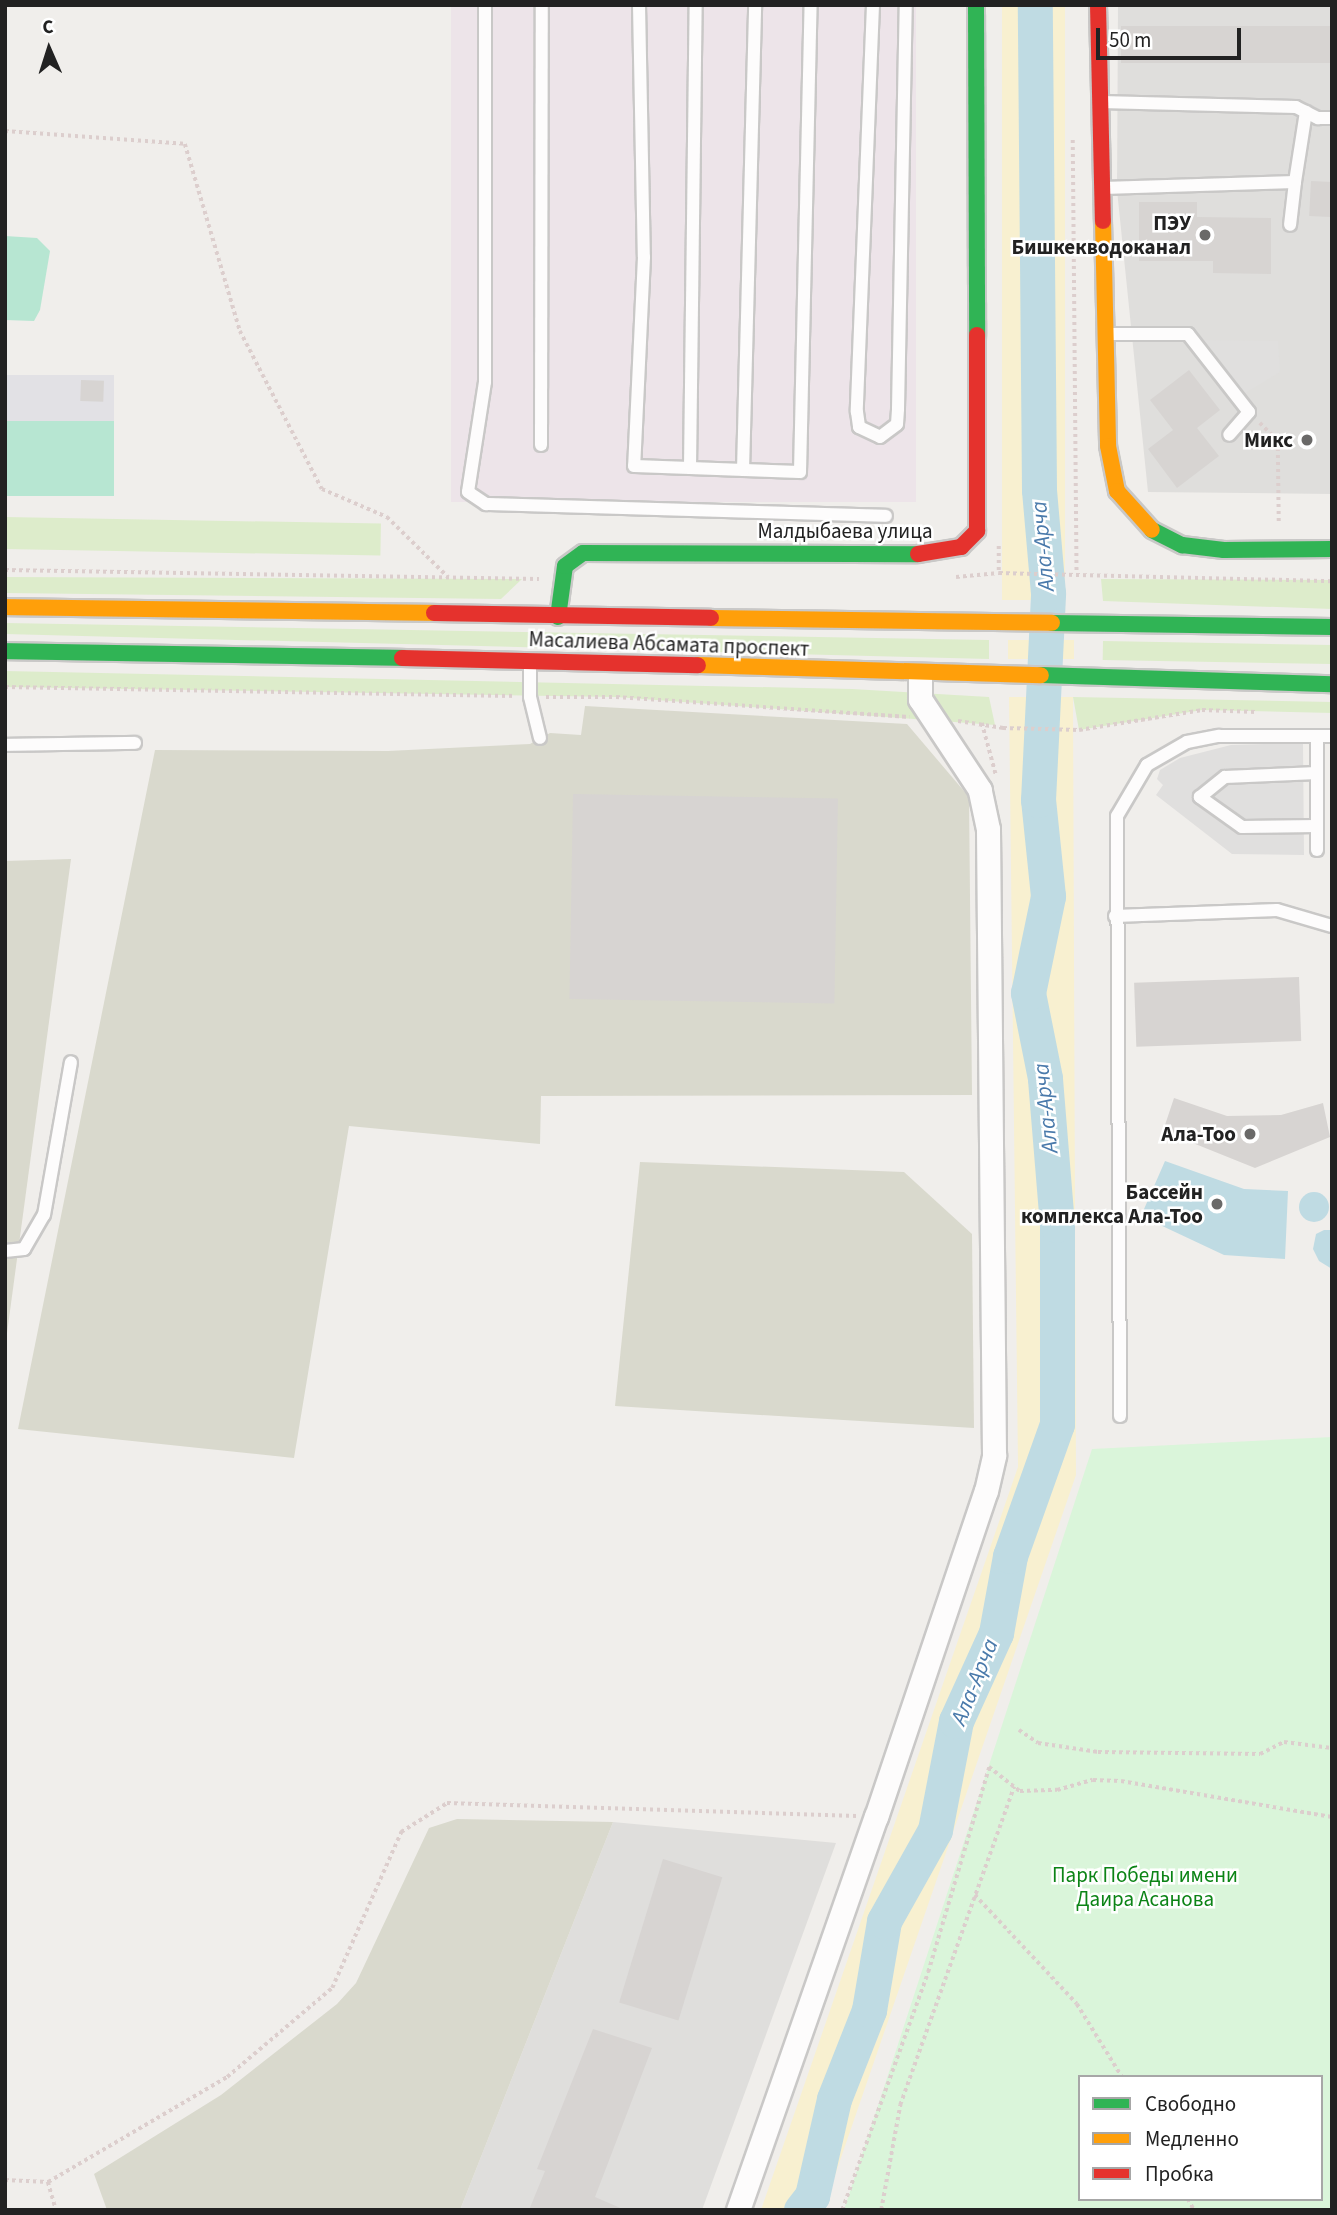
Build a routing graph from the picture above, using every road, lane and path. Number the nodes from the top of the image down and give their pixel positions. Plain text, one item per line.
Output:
1 (485, 5) edge
2 (542, 5) edge
3 (639, 5) edge
4 (696, 5) edge
5 (755, 5) edge
6 (811, 5) edge
7 (873, 5) edge
8 (906, 5) edge
9 (976, 5) edge
10 (1098, 5) edge
11 (1101, 102) junction
12 (1306, 112) junction
13 (1332, 118) edge
14 (1073, 126) dead end
15 (5, 131) edge
16 (1295, 182) junction
17 (1102, 188) junction
18 (1290, 225) dead end
19 (1104, 334) junction
20 (1248, 412) junction
21 (1229, 435) dead end
22 (541, 445) dead end
23 (690, 468) junction
24 (743, 470) junction
25 (886, 516) dead end
26 (1279, 526) dead end
27 (1332, 550) edge
28 (999, 555) dead end
29 (5, 570) edge
30 (999, 573) junction
31 (1077, 575) junction
32 (972, 576) dead end
33 (450, 578) junction
34 (522, 579) dead end
35 (1332, 581) edge
36 (5, 607) edge
37 (558, 617) junction
38 (1332, 627) edge
39 (5, 651) edge
40 (530, 660) junction
41 (920, 675) junction
42 (1332, 684) edge
43 (5, 687) edge
44 (530, 697) junction
45 (1267, 712) dead end
46 (930, 718) junction
47 (982, 723) junction
48 (1317, 736) junction
49 (1332, 736) edge
50 (540, 738) dead end
51 (135, 743) dead end
52 (5, 745) edge
53 (1317, 773) junction
54 (998, 786) dead end
55 (1317, 826) junction
56 (1317, 850) dead end
57 (1115, 916) junction
58 (1332, 926) edge
59 (71, 1062) dead end
60 (5, 1251) edge
61 (1120, 1416) dead end
62 (1019, 1730) dead end
63 (1332, 1748) edge
64 (1014, 1787) junction
65 (876, 1816) junction
66 (1332, 1817) edge
67 (975, 1895) junction
68 (1121, 2075) edge
69 (5, 2180) edge
70 (48, 2182) junction
71 (56, 2210) edge
72 (738, 2210) edge
73 (842, 2210) edge
74 (881, 2210) edge

1 - 25 lane
2 - 22 lane
3 - 23 lane
4 - 23 lane
5 - 24 lane
6 - 24 lane
7 - 8 lane
9 - 37 main road, Малдыбаева улица
10 - 11 main road
11 - 12 lane
11 - 17 main road
12 - 13 lane
12 - 16 lane
14 - 31 path
15 - 33 path
16 - 17 lane
16 - 18 lane
17 - 19 main road
19 - 20 lane
19 - 27 main road
20 - 21 lane
20 - 26 path
23 - 24 lane
28 - 30 path
29 - 33 path
30 - 31 path
30 - 32 path
31 - 35 path
33 - 34 path
36 - 37 main road, Масалиева Абсамата проспект
37 - 38 main road, Масалиева Абсамата проспект
39 - 40 main road, Масалиева Абсамата проспект
40 - 41 main road, Масалиева Абсамата проспект
40 - 44 lane
41 - 42 main road, Масалиева Абсамата проспект
41 - 46 street
43 - 44 path
44 - 46 path
44 - 50 lane
45 - 47 path
46 - 47 path
46 - 65 street
47 - 54 path
48 - 49 lane
48 - 53 lane
48 - 57 lane
51 - 52 lane
53 - 55 lane
53 - 55 lane
55 - 56 lane
57 - 58 lane
57 - 61 lane
59 - 60 lane
62 - 63 path
64 - 66 path
64 - 67 path
64 - 73 path
65 - 70 path
65 - 72 street
67 - 68 path
67 - 74 path
69 - 70 path
70 - 71 path

